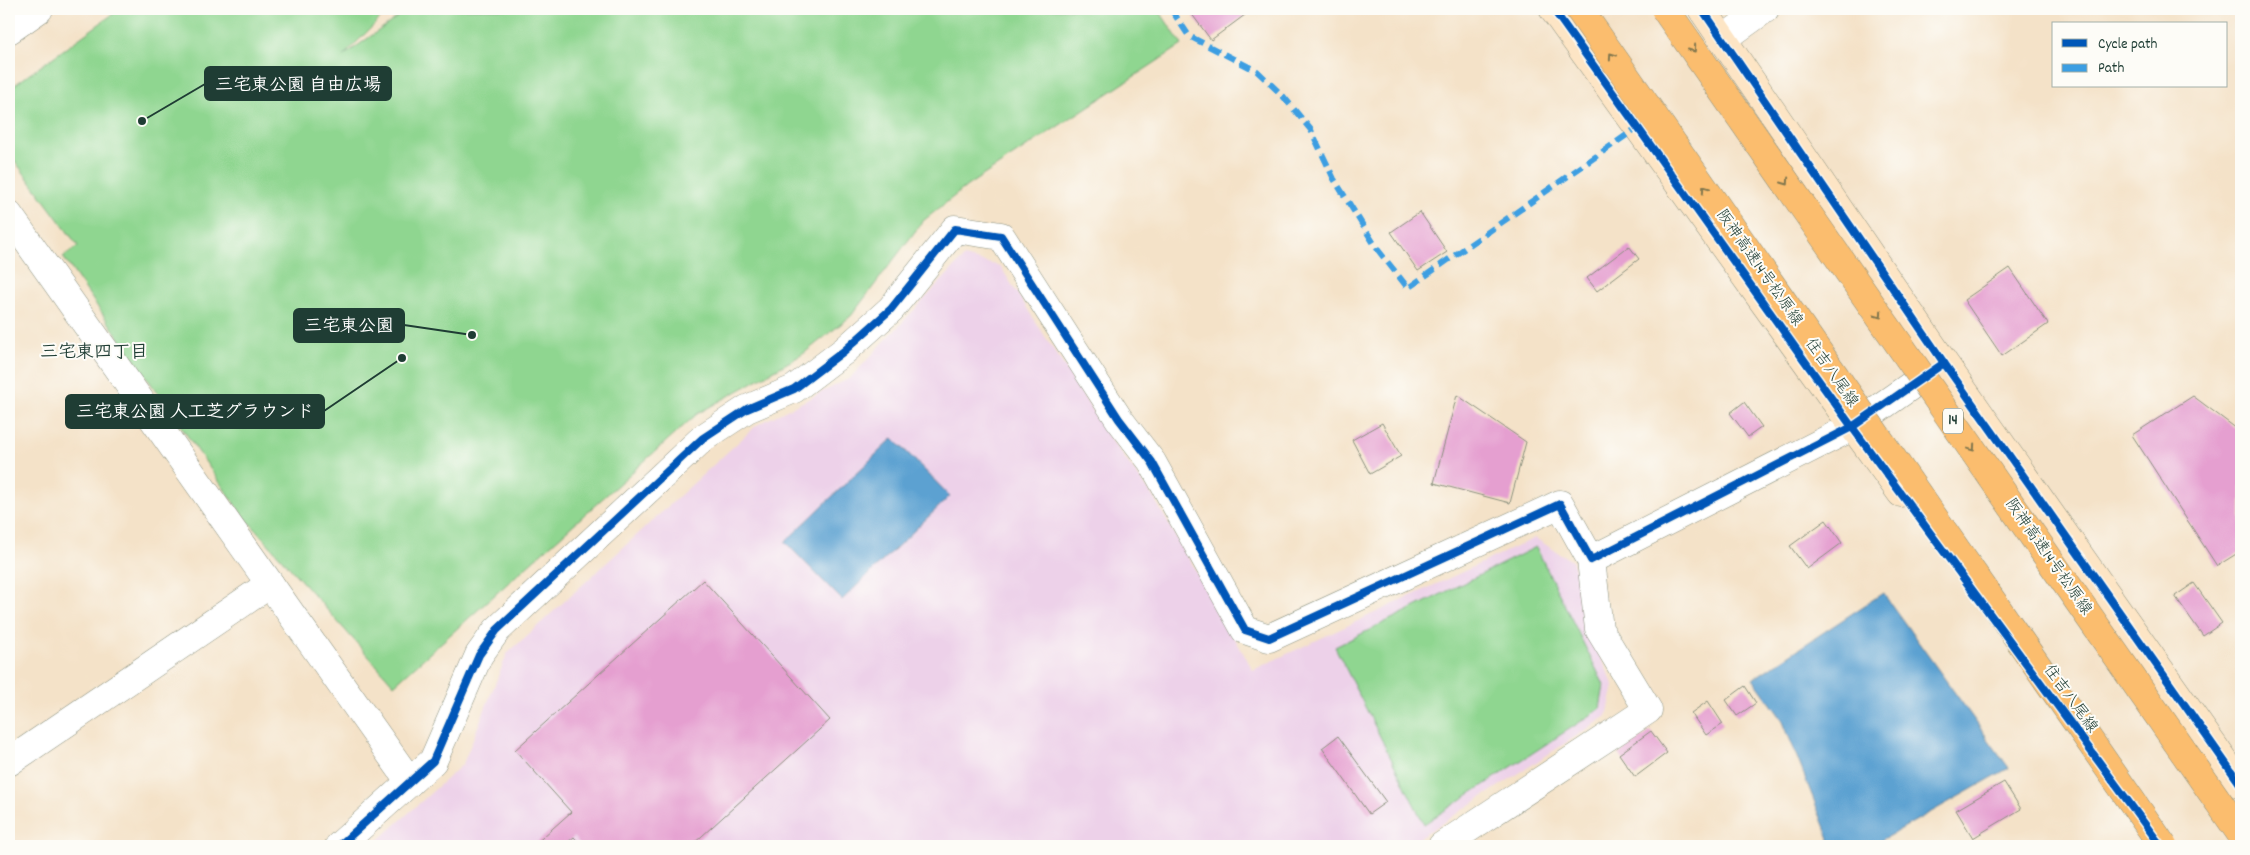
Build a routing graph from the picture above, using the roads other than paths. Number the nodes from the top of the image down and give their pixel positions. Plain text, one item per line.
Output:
1 (39, 9) edge
2 (1553, 9) edge
3 (1579, 9) edge
4 (1665, 9) edge
5 (1702, 9) edge
6 (1765, 9) edge
7 (9, 30) edge
8 (1723, 39) junction
9 (9, 215) edge
10 (1944, 363) junction
11 (1852, 427) junction
12 (1591, 560) junction
13 (270, 584) junction
14 (9, 762) edge
15 (410, 782) junction
16 (2241, 785) edge
17 (2241, 834) edge
18 (339, 846) edge
19 (1442, 846) edge
20 (2162, 846) edge

1 - 7 street
2 - 11 main road, 住吉八尾線
20 -> 3 highway, 阪神高速14号松原線, bridge
4 -> 17 highway, 阪神高速14号松原線 / 14, bridge
5 - 8 main road
6 - 8 street
8 - 10 main road
9 - 13 street
10 - 11 street
10 - 16 main road
11 - 12 street
11 - 20 main road, 住吉八尾線
12 - 15 street
12 - 19 street
13 - 14 street
13 - 15 street
15 - 18 street

